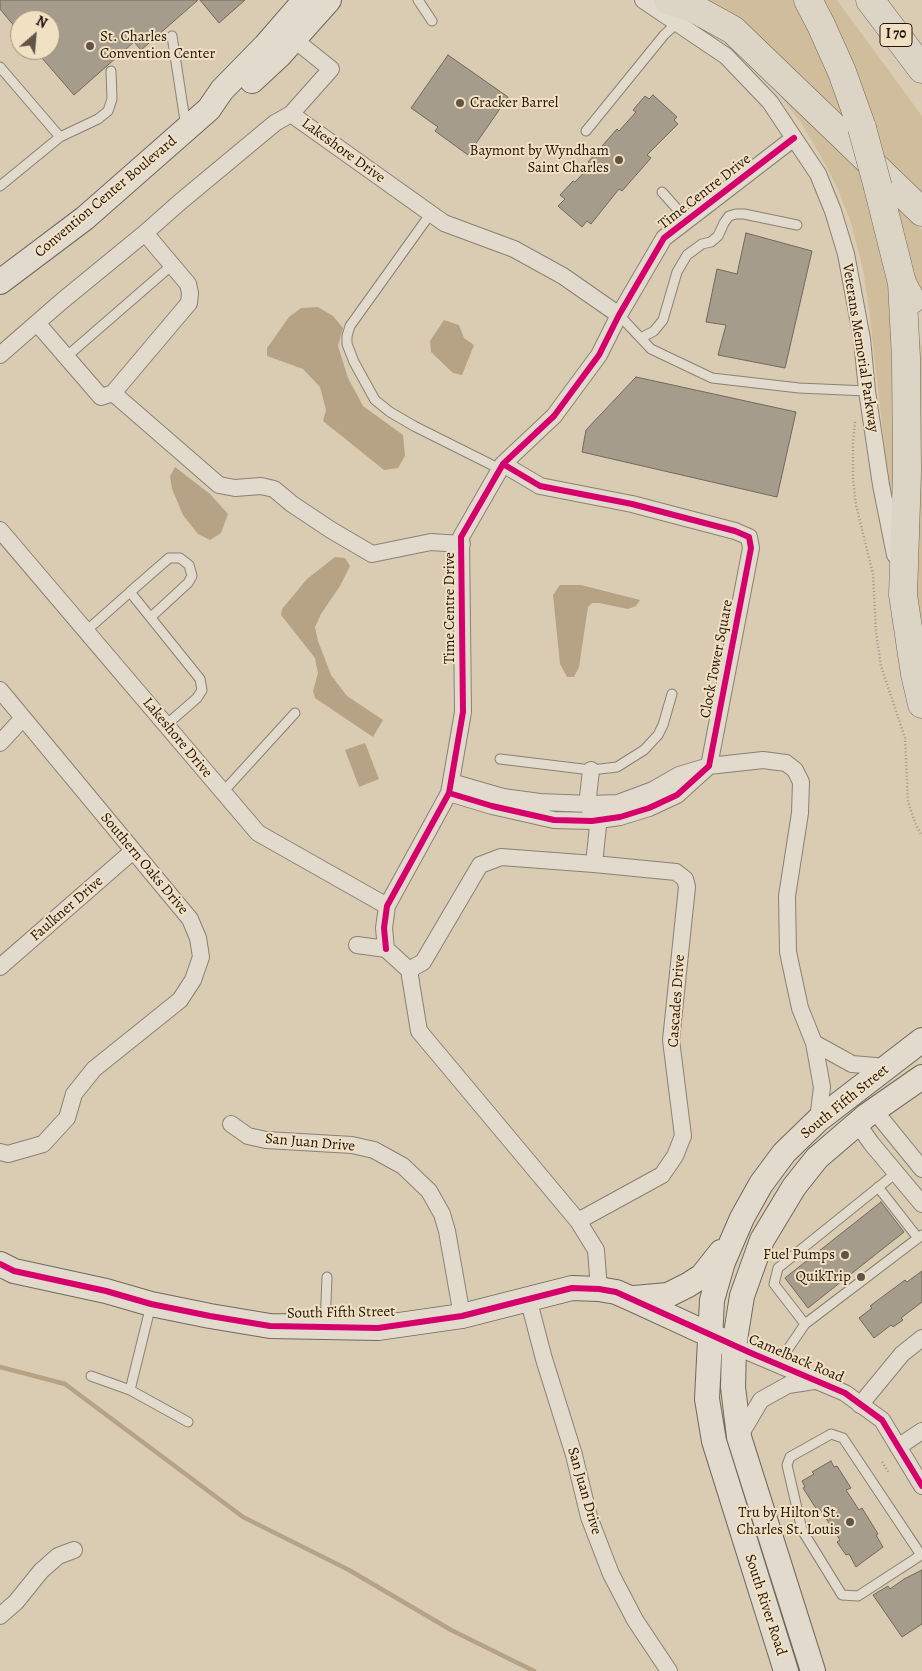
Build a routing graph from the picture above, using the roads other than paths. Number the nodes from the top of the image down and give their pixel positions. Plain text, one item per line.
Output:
1 (305, 0) edge
2 (329, 0) edge
3 (418, 0) edge
4 (643, 0) edge
5 (808, 0) edge
6 (870, 0) edge
7 (673, 11) edge
8 (432, 21) dead end
9 (287, 34) junction
10 (172, 36) dead end
11 (0, 67) edge
12 (922, 69) edge
13 (112, 71) dead end
14 (291, 114) junction
15 (186, 129) junction
16 (586, 131) dead end
17 (60, 137) junction
18 (794, 138) junction
19 (0, 186) edge
20 (662, 192) dead end
21 (922, 212) edge
22 (430, 213) junction
23 (688, 220) junction
24 (797, 225) dead end
25 (145, 233) junction
26 (172, 265) junction
27 (0, 282) edge
28 (902, 283) junction
29 (619, 315) junction
30 (36, 322) junction
31 (922, 324) edge
32 (641, 338) junction
33 (0, 355) edge
34 (66, 357) junction
35 (867, 391) junction
36 (113, 393) junction
37 (501, 466) junction
38 (0, 530) edge
39 (462, 544) junction
40 (130, 592) junction
41 (903, 595) junction
42 (151, 617) junction
43 (86, 631) junction
44 (0, 690) edge
45 (672, 694) dead end
46 (922, 704) edge
47 (294, 713) dead end
48 (23, 718) junction
49 (166, 725) junction
50 (0, 744) edge
51 (500, 759) dead end
52 (709, 766) junction
53 (591, 770) junction
54 (450, 788) junction
55 (223, 792) junction
56 (590, 804) junction
57 (592, 821) junction
58 (133, 851) junction
59 (594, 864) junction
60 (387, 906) junction
61 (357, 945) dead end
62 (386, 949) junction
63 (0, 967) edge
64 (409, 970) junction
65 (922, 1040) edge
66 (814, 1043) junction
67 (887, 1067) junction
68 (922, 1076) edge
69 (866, 1116) junction
70 (818, 1120) junction
71 (231, 1124) dead end
72 (0, 1152) edge
73 (922, 1169) edge
74 (896, 1173) junction
75 (878, 1187) junction
76 (922, 1204) edge
77 (578, 1221) junction
78 (735, 1235) junction
79 (920, 1237) edge
80 (0, 1264) edge
81 (327, 1277) dead end
82 (598, 1288) junction
83 (528, 1298) junction
84 (632, 1299) junction
85 (151, 1304) junction
86 (462, 1316) junction
87 (805, 1324) junction
88 (325, 1327) junction
89 (710, 1334) junction
90 (922, 1338) edge
91 (734, 1346) junction
92 (777, 1365) junction
93 (91, 1376) dead end
94 (816, 1381) junction
95 (130, 1390) junction
96 (860, 1405) junction
97 (188, 1422) dead end
98 (922, 1431) edge
99 (739, 1437) junction
100 (898, 1447) junction
101 (916, 1463) edge
102 (922, 1486) edge
103 (74, 1550) dead end
104 (922, 1554) edge
105 (0, 1616) edge
106 (669, 1671) edge
107 (786, 1671) edge
108 (813, 1671) edge

1 - 9 main road, Convention Center Boulevard
2 - 9 main road, Convention Center Boulevard
3 - 8 lane
4 - 7 street, Veterans Memorial Parkway
5 - 28 highway, bridge
6 - 12 highway, I 70
7 - 16 lane
7 - 18 street, Veterans Memorial Parkway
7 - 21 highway
9 - 14 street
9 - 15 main road, Convention Center Boulevard
10 - 15 lane
11 - 17 lane
13 - 17 lane
14 - 22 street, Lakeshore Drive
14 - 25 street, Lakeshore Drive
15 - 27 main road, Convention Center Boulevard
17 - 19 lane
18 - 23 street, Time Centre Drive
18 - 35 street, Veterans Memorial Parkway
20 - 23 lane
22 - 29 street, Lakeshore Drive
22 - 37 lane
23 - 29 street, Time Centre Drive
24 - 32 lane
25 - 26 street
25 - 30 street, Lakeshore Drive
26 - 34 lane
26 - 36 street
28 - 31 highway
28 - 41 highway
29 - 32 lane
29 - 37 street, Time Centre Drive
30 - 33 street, Lakeshore Drive
30 - 34 street
32 - 35 lane
34 - 36 street
35 - 41 street, Veterans Memorial Parkway
36 - 39 street
37 - 39 street, Time Centre Drive
37 - 52 street, Clock Tower Square
38 - 43 street, Lakeshore Drive
39 - 54 street, Time Centre Drive
40 - 42 lane
40 - 42 lane
40 - 43 lane
41 - 46 highway
42 - 49 lane
43 - 49 street, Lakeshore Drive
44 - 48 street, Southern Oaks Drive
45 - 53 lane
47 - 55 lane
48 - 50 street
48 - 58 street, Southern Oaks Drive
49 - 55 street, Lakeshore Drive
51 - 53 lane
52 - 56 street
52 - 57 street
52 - 66 street
53 - 56 street
54 - 56 street
54 - 57 street
54 - 60 street, Time Centre Drive
55 - 60 street, Lakeshore Drive
56 - 57 street
57 - 59 street
58 - 63 street, Faulkner Drive
58 - 72 street, Southern Oaks Drive
59 - 64 street, Cascades Drive
59 - 77 street, Cascades Drive
60 - 62 street, Time Centre Drive
61 - 62 street
62 - 64 street
64 - 77 street
65 - 67 main road, South Fifth Street
66 - 67 street
66 - 70 street
67 - 69 main road
67 - 70 main road, South Fifth Street
68 - 69 main road, South Fifth Street
69 - 73 street
69 - 74 street
69 - 91 main road, South Fifth Street
70 - 78 main road, South Fifth Street
71 - 86 street, San Juan Drive
74 - 75 lane
74 - 76 street
75 - 79 lane
75 - 87 lane
77 - 82 street
78 - 84 main road
78 - 89 main road, South Fifth Street
79 - 87 lane
80 - 85 main road, South Fifth Street
81 - 88 lane
82 - 83 main road, South Fifth Street
82 - 84 main road, South Fifth Street
83 - 86 main road, South Fifth Street
83 - 106 street, San Juan Drive
84 - 89 main road, South Fifth Street
85 - 88 main road, South Fifth Street
85 - 95 lane
86 - 88 main road, South Fifth Street
87 - 92 lane
89 - 91 main road, South Fifth Street
89 - 107 main road, South River Road
90 - 96 street
91 - 92 street, Camelback Road
91 - 99 main road, South River Road
92 - 94 street, Camelback Road
93 - 95 lane
94 - 96 street, Camelback Road
94 - 99 street
95 - 97 lane
96 - 100 street, Camelback Road
98 - 100 street
99 - 108 main road, South River Road
100 - 101 street, Camelback Road
101 - 102 street, Camelback Road
103 - 105 street
104 - 104 lane

